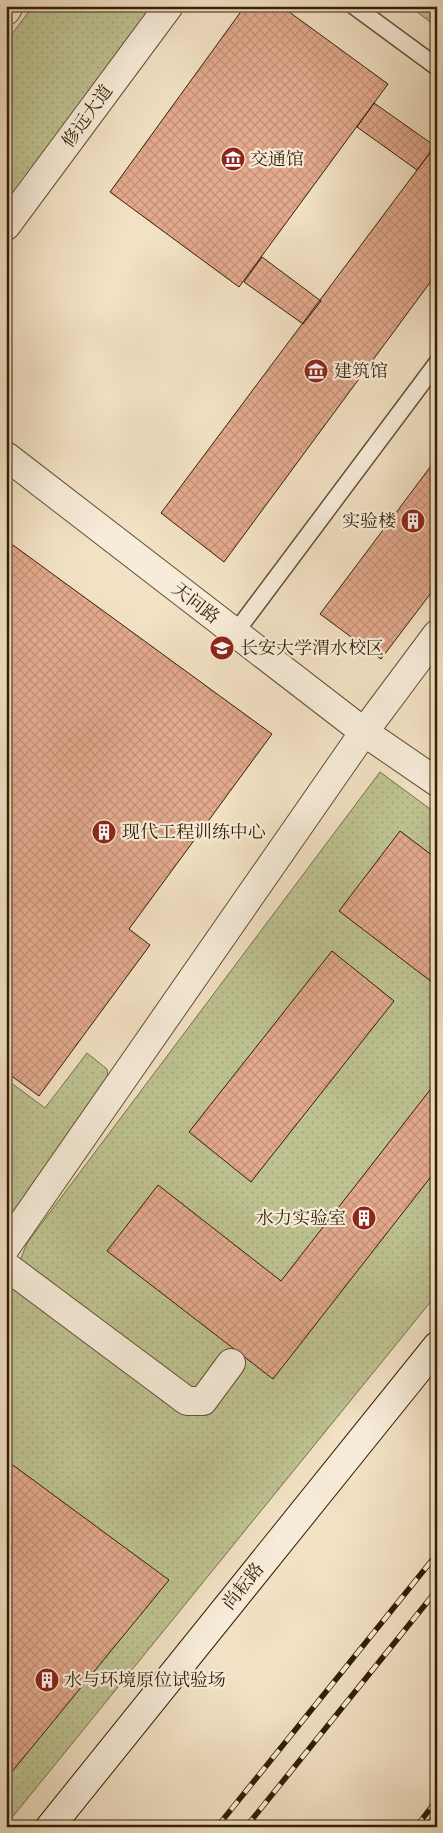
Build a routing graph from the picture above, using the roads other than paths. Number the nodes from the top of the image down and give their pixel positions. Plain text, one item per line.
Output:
1 (9, 6) edge
2 (169, 6) edge
3 (354, 6) edge
4 (6, 11) edge
5 (437, 67) edge
6 (6, 226) edge
7 (437, 363) edge
8 (6, 456) edge
9 (236, 633) junction
10 (437, 634) edge
11 (364, 732) junction
12 (437, 782) edge
13 (6, 1247) edge
14 (6, 1266) edge
15 (437, 1346) edge
16 (231, 1363) dead end
17 (50, 1827) edge

1 - 4 street
2 - 6 street, 修远大道
3 - 5 lane
7 - 9 lane
8 - 9 street, 天问路
9 - 11 street, 天问路
10 - 11 street
11 - 12 street, 天问路
11 - 13 street
14 - 16 street
15 - 17 street, 尚耘路

